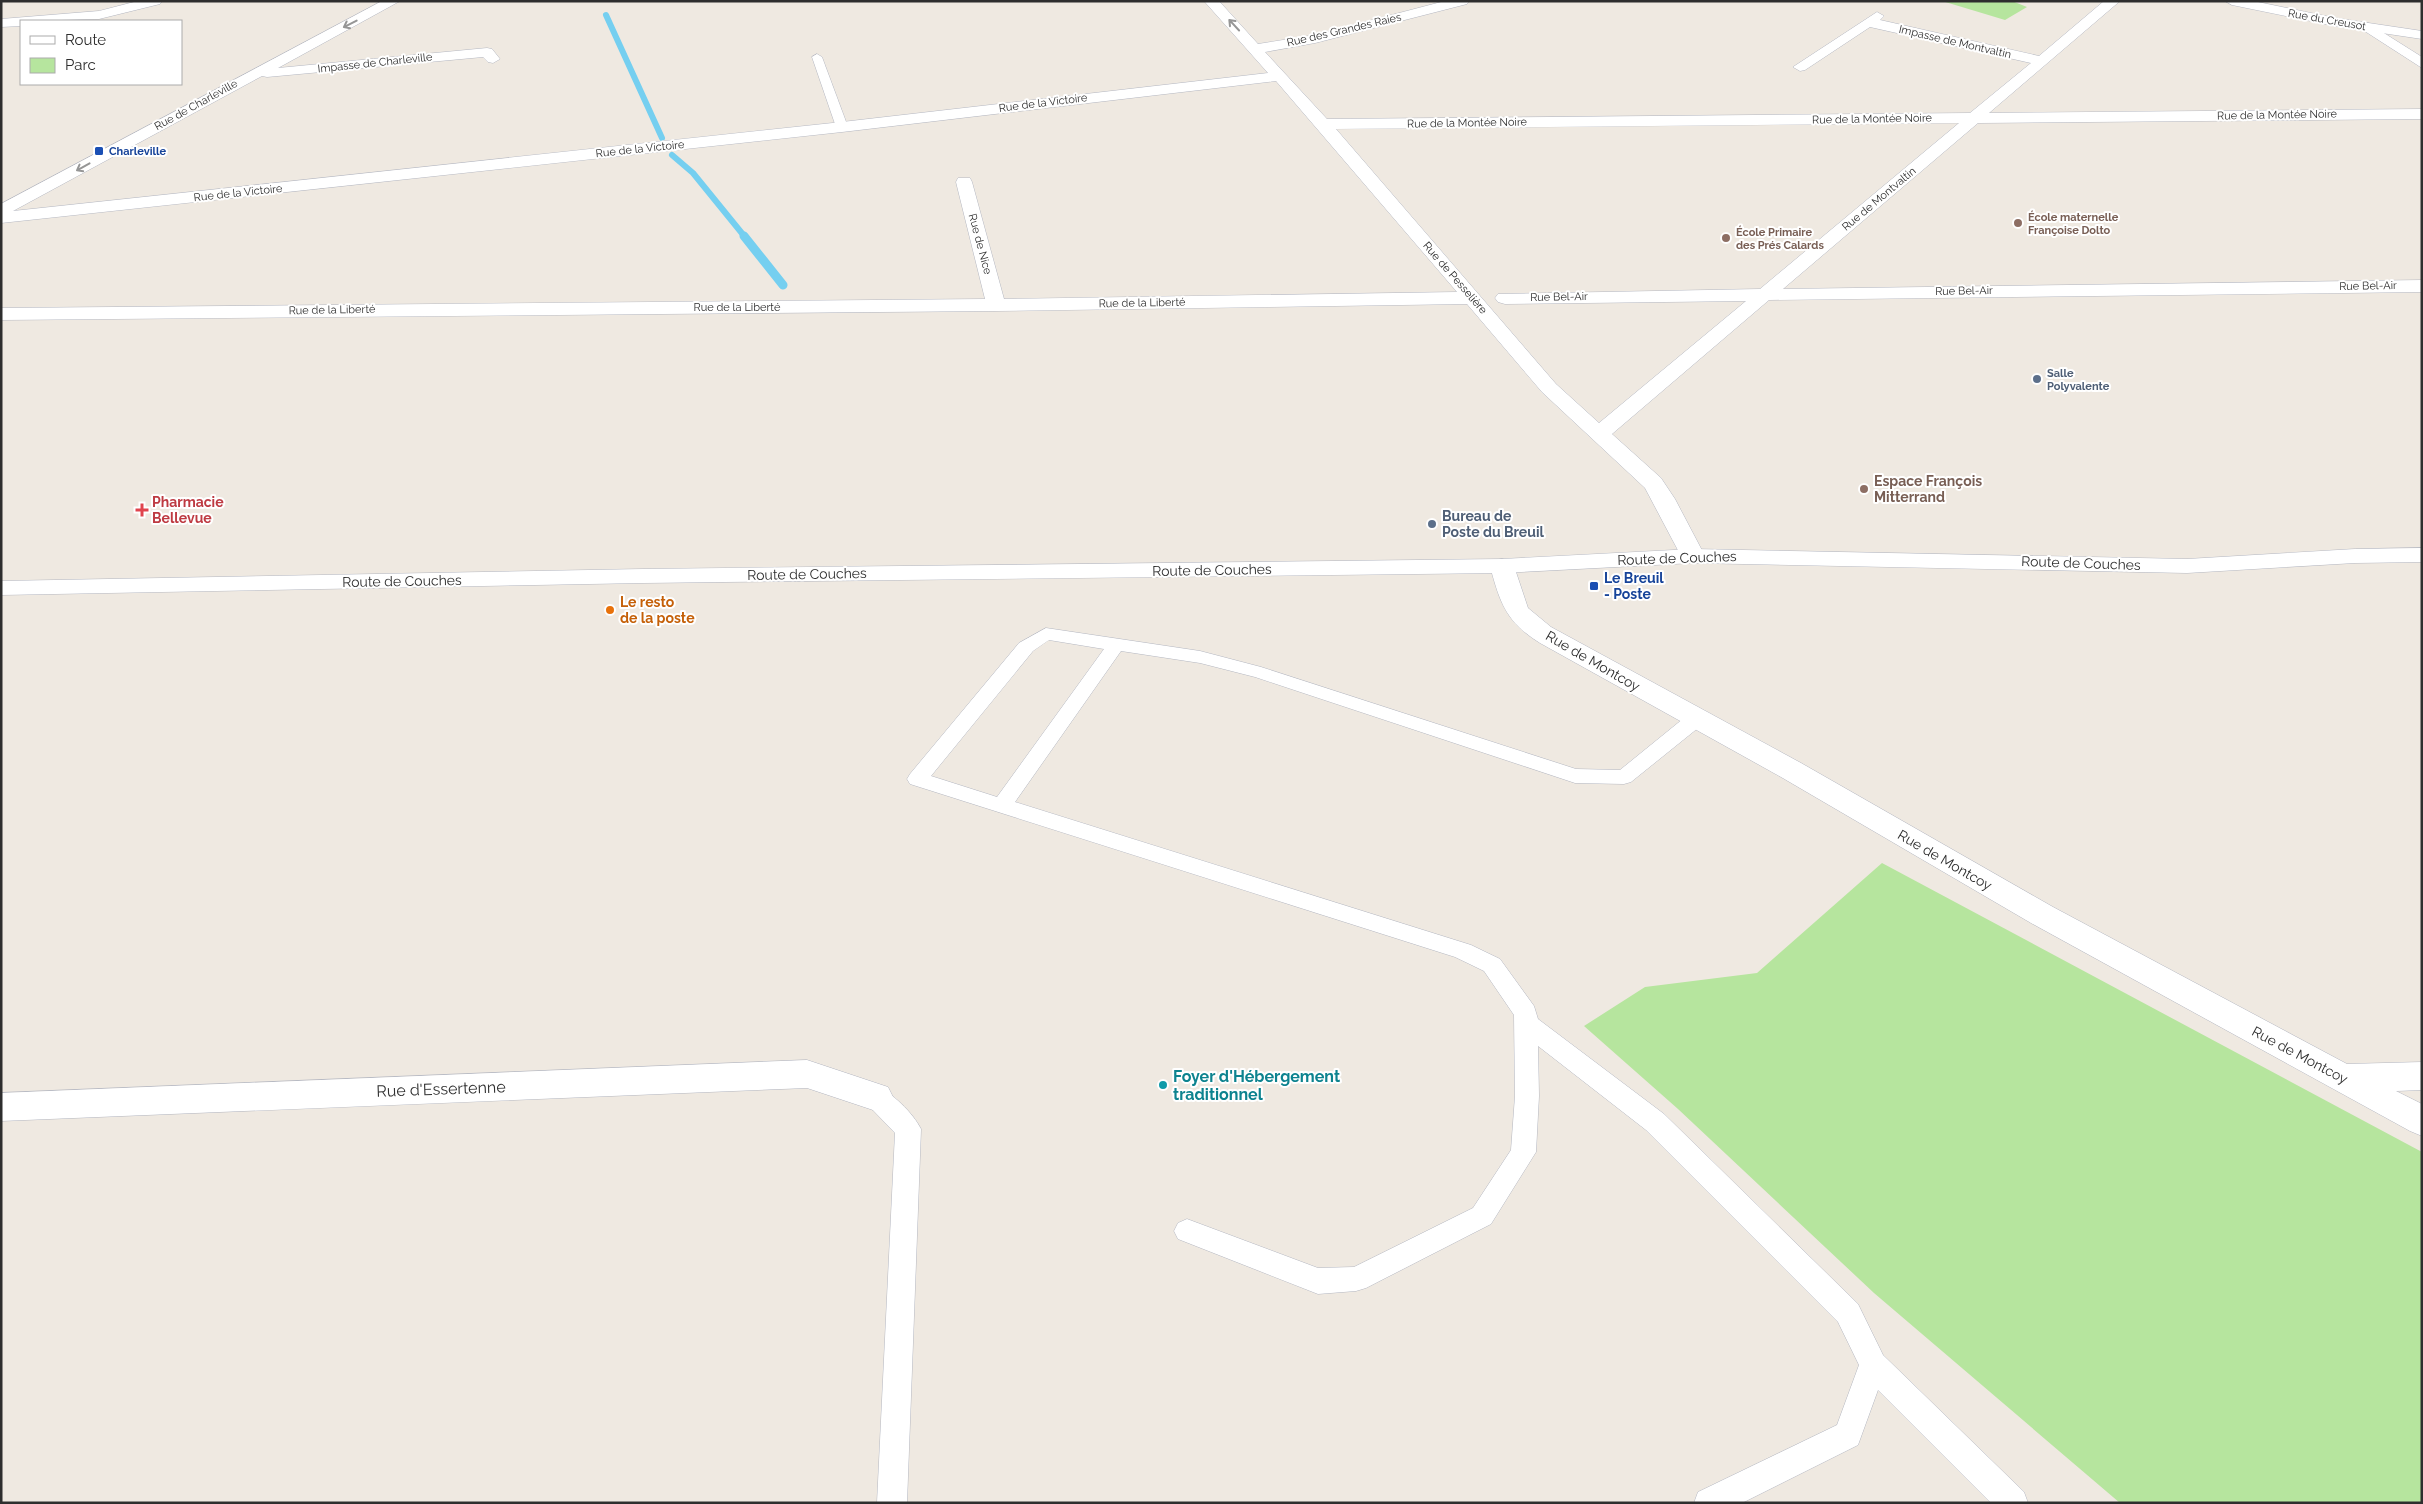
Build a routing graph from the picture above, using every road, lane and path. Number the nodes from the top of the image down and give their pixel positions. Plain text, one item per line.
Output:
1 (155, 1) edge
2 (393, 1) edge
3 (1211, 1) edge
4 (1462, 1) edge
5 (2113, 1) edge
6 (2232, 1) edge
7 (38, 20) edge
8 (20, 21) edge
9 (1, 23) edge
10 (2368, 27) junction
11 (2422, 34) edge
12 (1256, 49) junction
13 (817, 57) dead end
14 (493, 59) dead end
15 (2042, 61) junction
16 (2422, 64) edge
17 (1800, 67) dead end
18 (252, 75) junction
19 (1279, 76) junction
20 (2422, 114) edge
21 (1977, 118) junction
22 (1323, 124) junction
23 (842, 127) junction
24 (964, 182) dead end
25 (1, 211) edge
26 (1, 218) edge
27 (2422, 286) edge
28 (1767, 293) junction
29 (1473, 298) junction
30 (1505, 298) dead end
31 (996, 306) junction
32 (1, 314) edge
33 (1598, 434) junction
34 (2422, 555) edge
35 (1693, 556) junction
36 (1502, 566) junction
37 (2, 590) edge
38 (1116, 645) junction
39 (1696, 719) junction
40 (1002, 806) junction
41 (1526, 1023) junction
42 (2422, 1076) edge
43 (2343, 1078) junction
44 (876, 1098) joint
45 (1, 1107) edge
46 (2422, 1121) edge
47 (1187, 1231) dead end
48 (1873, 1365) junction
49 (892, 1503) edge
50 (1709, 1503) edge
51 (2013, 1503) edge

1 - 7 street
2 -> 18 street, Rue de Charleville
12 -> 3 street, Rue de Pesselière
4 - 12 street, Rue des Grandes Raies
5 - 15 street, Rue de Montvaltin
6 - 10 street, Rue du Creusot
8 - 9 street
10 - 11 street, Rue du Creusot
10 - 16 street
12 - 19 street, Rue de Pesselière
13 - 23 lane
14 - 18 street, Impasse de Charleville
15 - 17 street, Impasse de Montvaltin
15 - 21 street, Rue de Montvaltin
18 -> 25 street, Rue de Charleville
19 - 22 street, Rue de Pesselière
19 - 23 street, Rue de la Victoire
20 - 21 street, Rue de la Montée Noire
21 - 22 street, Rue de la Montée Noire
21 - 28 street, Rue de Montvaltin
22 - 29 street, Rue de Pesselière
23 - 26 street, Rue de la Victoire
24 - 31 street, Rue de Nice
27 - 28 street, Rue Bel-Air
28 - 30 street, Rue Bel-Air
28 - 33 street, Rue de Montvaltin
29 - 31 street, Rue de la Liberté
29 - 33 street, Rue de Pesselière
31 - 32 street, Rue de la Liberté
33 - 35 street, Rue de Pesselière
34 - 35 street, Route de Couches
35 - 36 street, Route de Couches
36 - 37 street, Route de Couches
36 - 39 street, Rue de Montcoy
38 - 39 lane
38 - 40 lane
38 - 40 lane
39 - 43 street, Rue de Montcoy
40 - 41 lane
41 - 47 lane
41 - 48 lane
42 - 43 street
43 - 46 street, Rue de Montcoy
44 - 45 street, Rue d'Essertenne
44 - 49 lane
48 - 50 lane
48 - 51 lane

